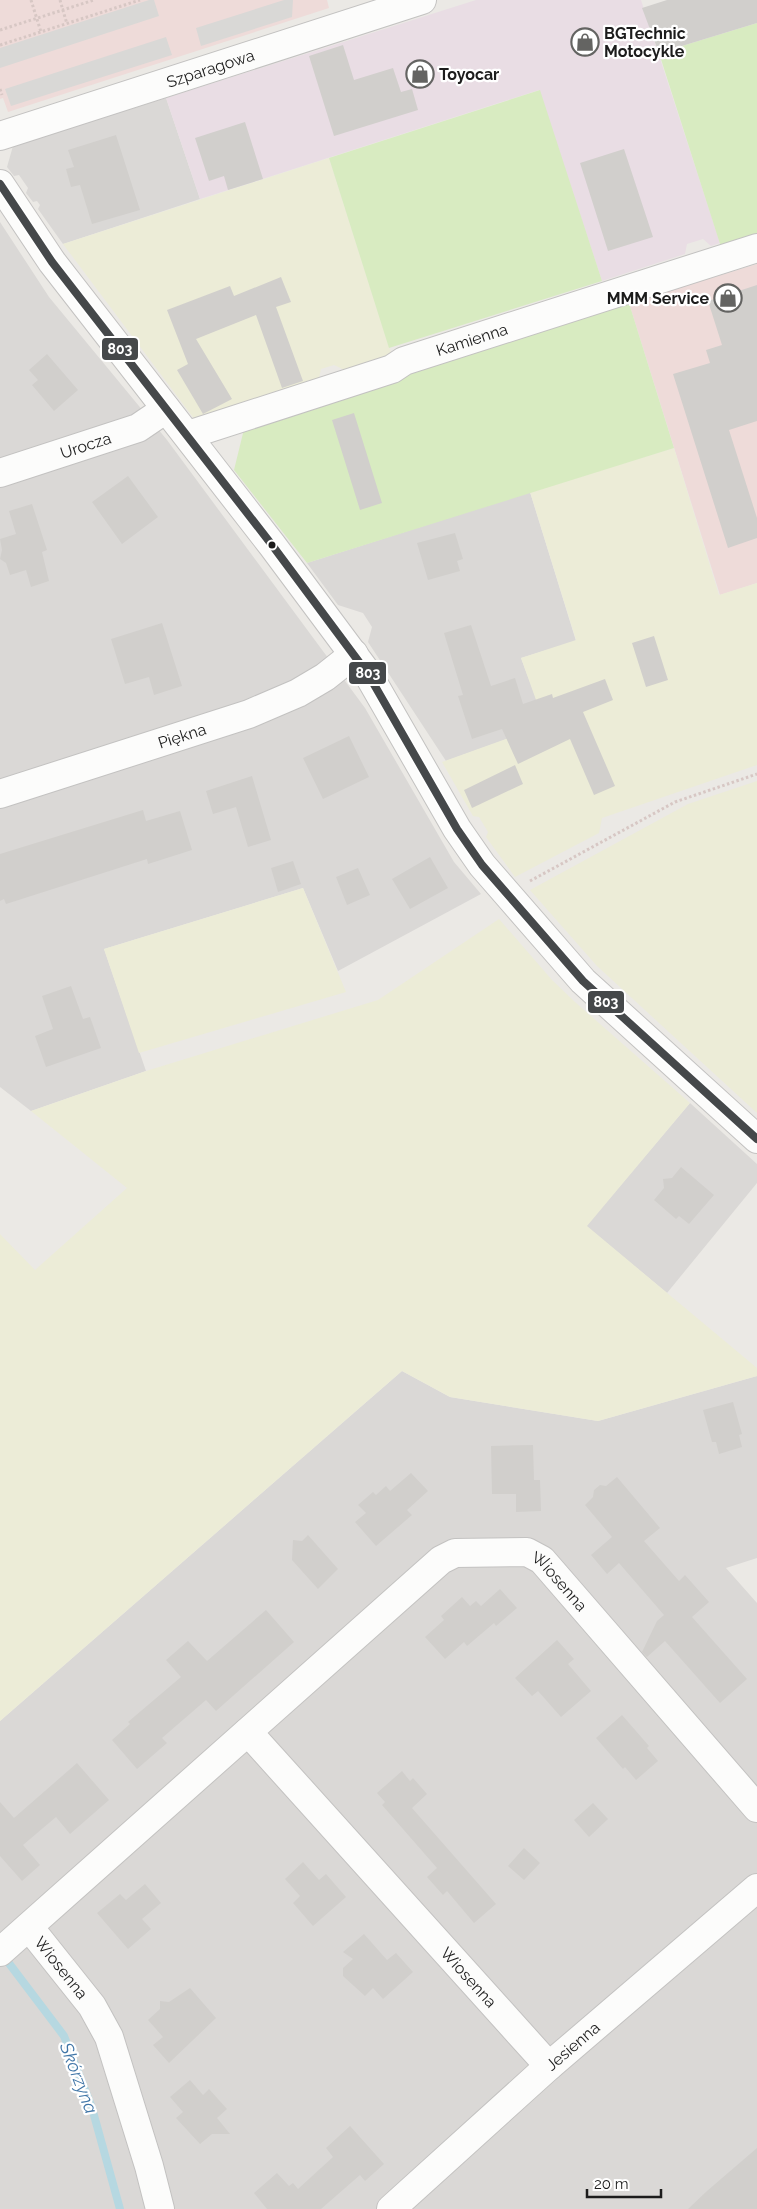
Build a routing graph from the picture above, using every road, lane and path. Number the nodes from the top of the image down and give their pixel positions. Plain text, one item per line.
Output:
1 (31, 0) edge
2 (60, 0) edge
3 (94, 0) edge
4 (140, 0) edge
5 (422, 0) edge
6 (63, 10) junction
7 (37, 19) junction
8 (67, 24) junction
9 (0, 30) edge
10 (41, 32) junction
11 (0, 45) edge
12 (0, 89) edge
13 (2, 95) dead end
14 (0, 136) edge
15 (0, 184) edge
16 (757, 248) edge
17 (166, 409) junction
18 (188, 435) junction
19 (0, 473) edge
20 (354, 654) junction
21 (757, 774) edge
22 (0, 794) edge
23 (522, 886) dead end
24 (757, 1138) edge
25 (248, 1732) junction
26 (757, 1808) edge
27 (757, 1888) edge
28 (29, 1927) junction
29 (0, 1952) edge
30 (549, 2066) junction
31 (407, 2204) edge
32 (160, 2209) edge

1 - 7 path
2 - 6 path
3 - 6 path
4 - 8 path
5 - 14 street, Szparagowa
6 - 7 path
6 - 8 path
7 - 9 path
7 - 10 path
8 - 10 path
10 - 11 path
12 - 13 path
15 - 17 street
16 - 18 street, Kamienna
17 - 18 street
17 - 19 street, Urocza
18 - 20 street
20 - 22 street, Piękna
20 - 24 street
21 - 23 path
25 - 26 street, Wiosenna
25 - 28 street, Wiosenna
25 - 30 street, Wiosenna
27 - 30 street, Jesienna
28 - 29 street, Wiosenna
28 - 32 street, Wiosenna
30 - 31 street, Jesienna

